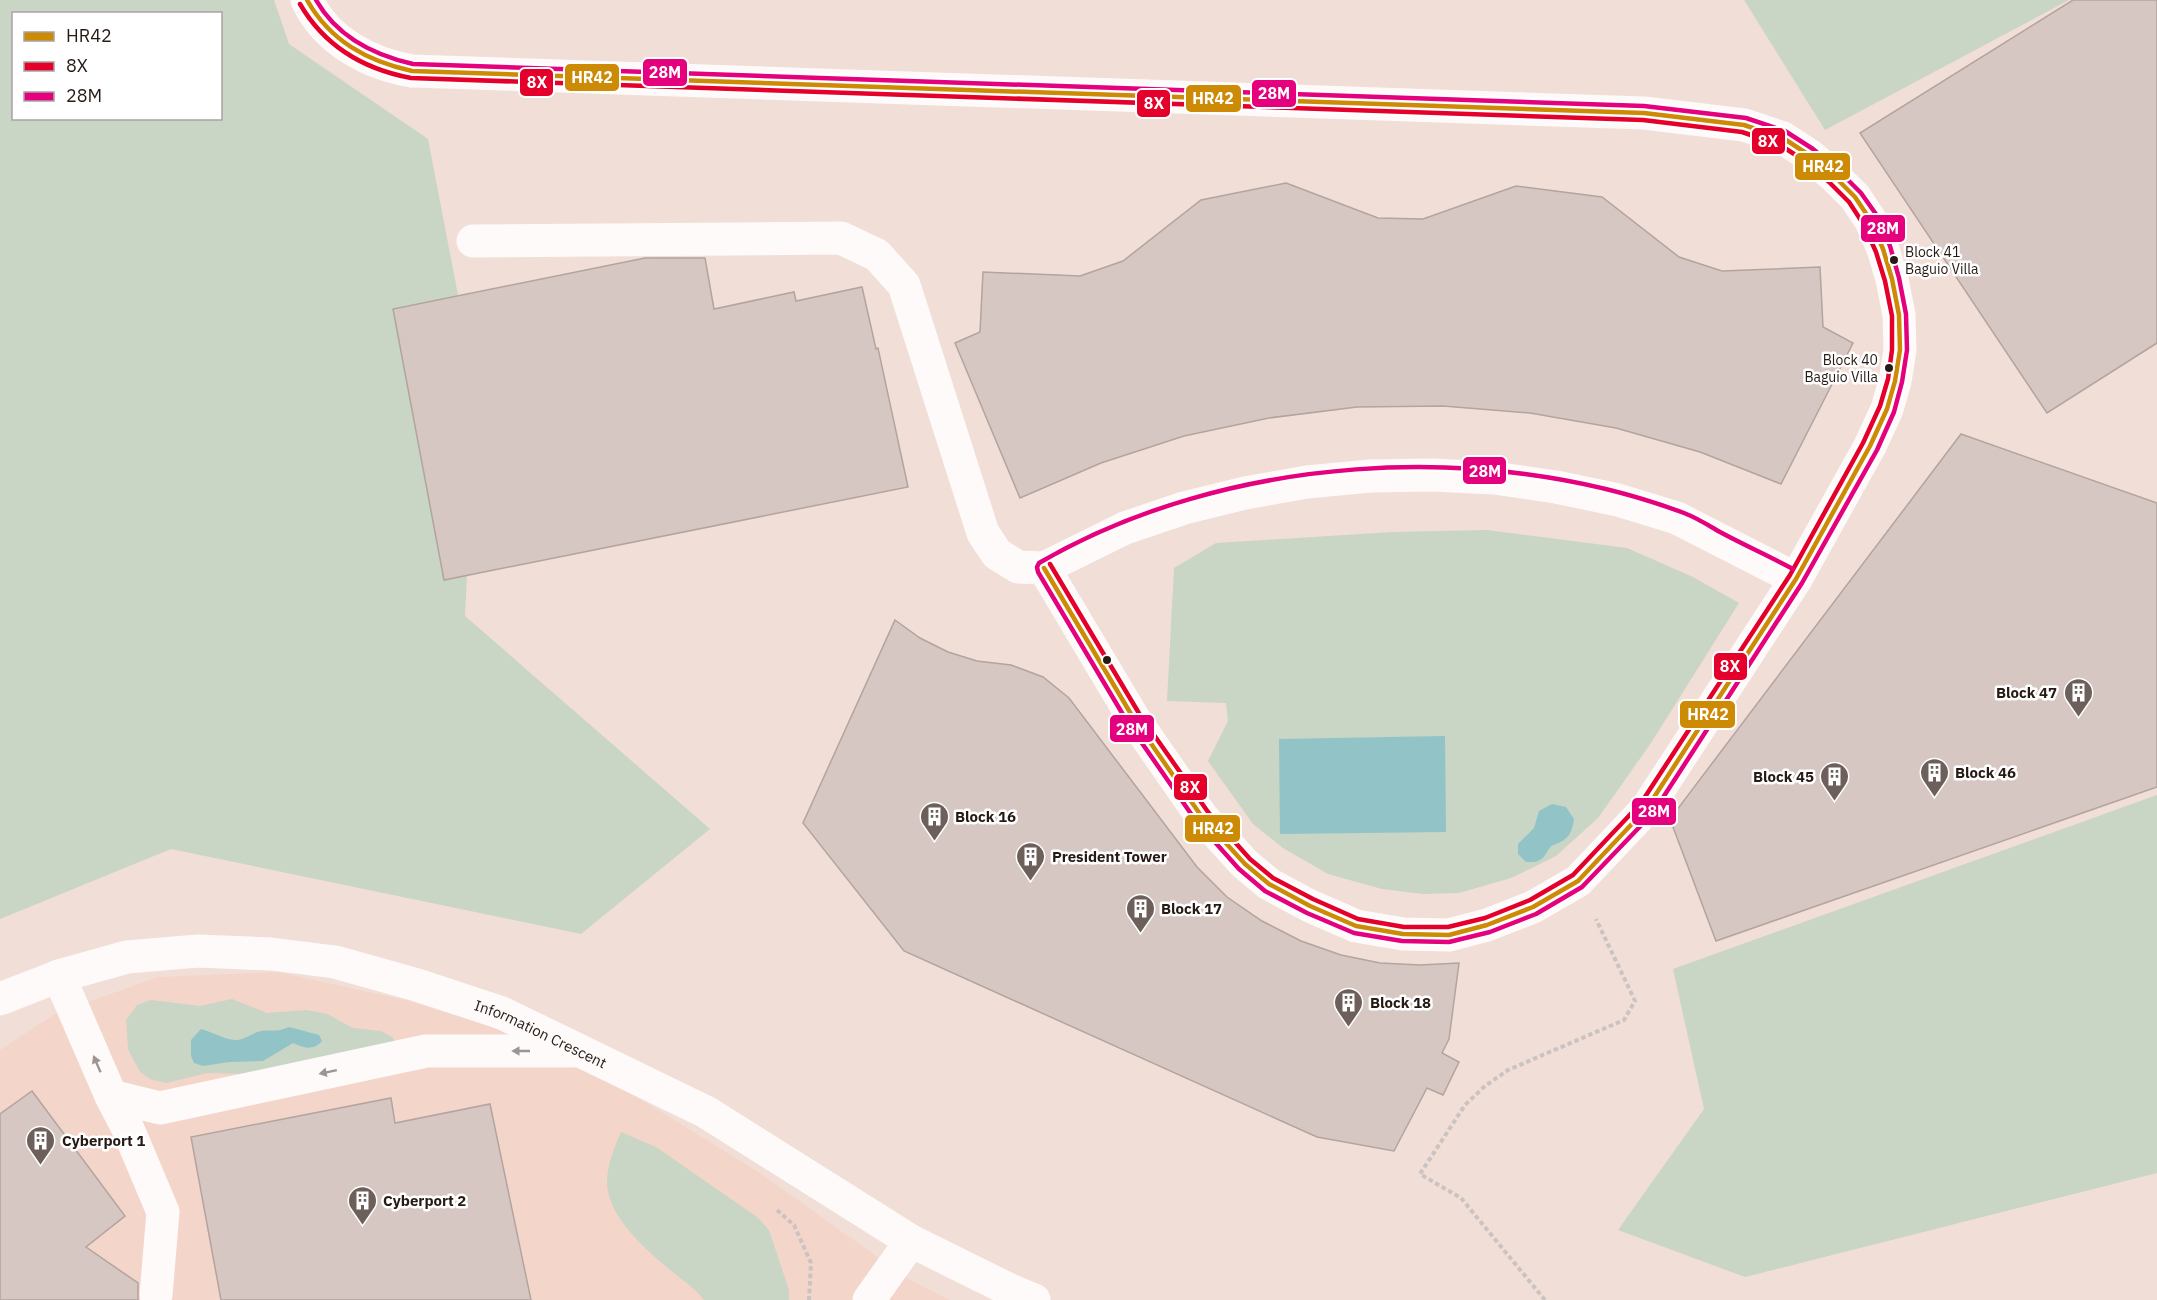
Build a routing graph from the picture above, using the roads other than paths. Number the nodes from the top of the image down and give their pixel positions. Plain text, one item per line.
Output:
1 (307, 0) edge
2 (472, 241) dead end
3 (1044, 568) junction
4 (1796, 579) junction
5 (59, 976) junction
6 (0, 999) edge
7 (580, 1051) junction
8 (111, 1096) junction
9 (911, 1241) junction
10 (156, 1295) dead end
11 (869, 1300) edge
12 (1034, 1300) edge

1 - 4 street
2 - 3 street
3 - 4 street
3 - 4 street
5 - 6 street, Information Crescent
5 - 7 street, Information Crescent
8 -> 5 street
7 -> 8 street
7 - 9 street, Information Crescent
8 - 10 street
9 - 11 street
9 - 12 street, Information Crescent

